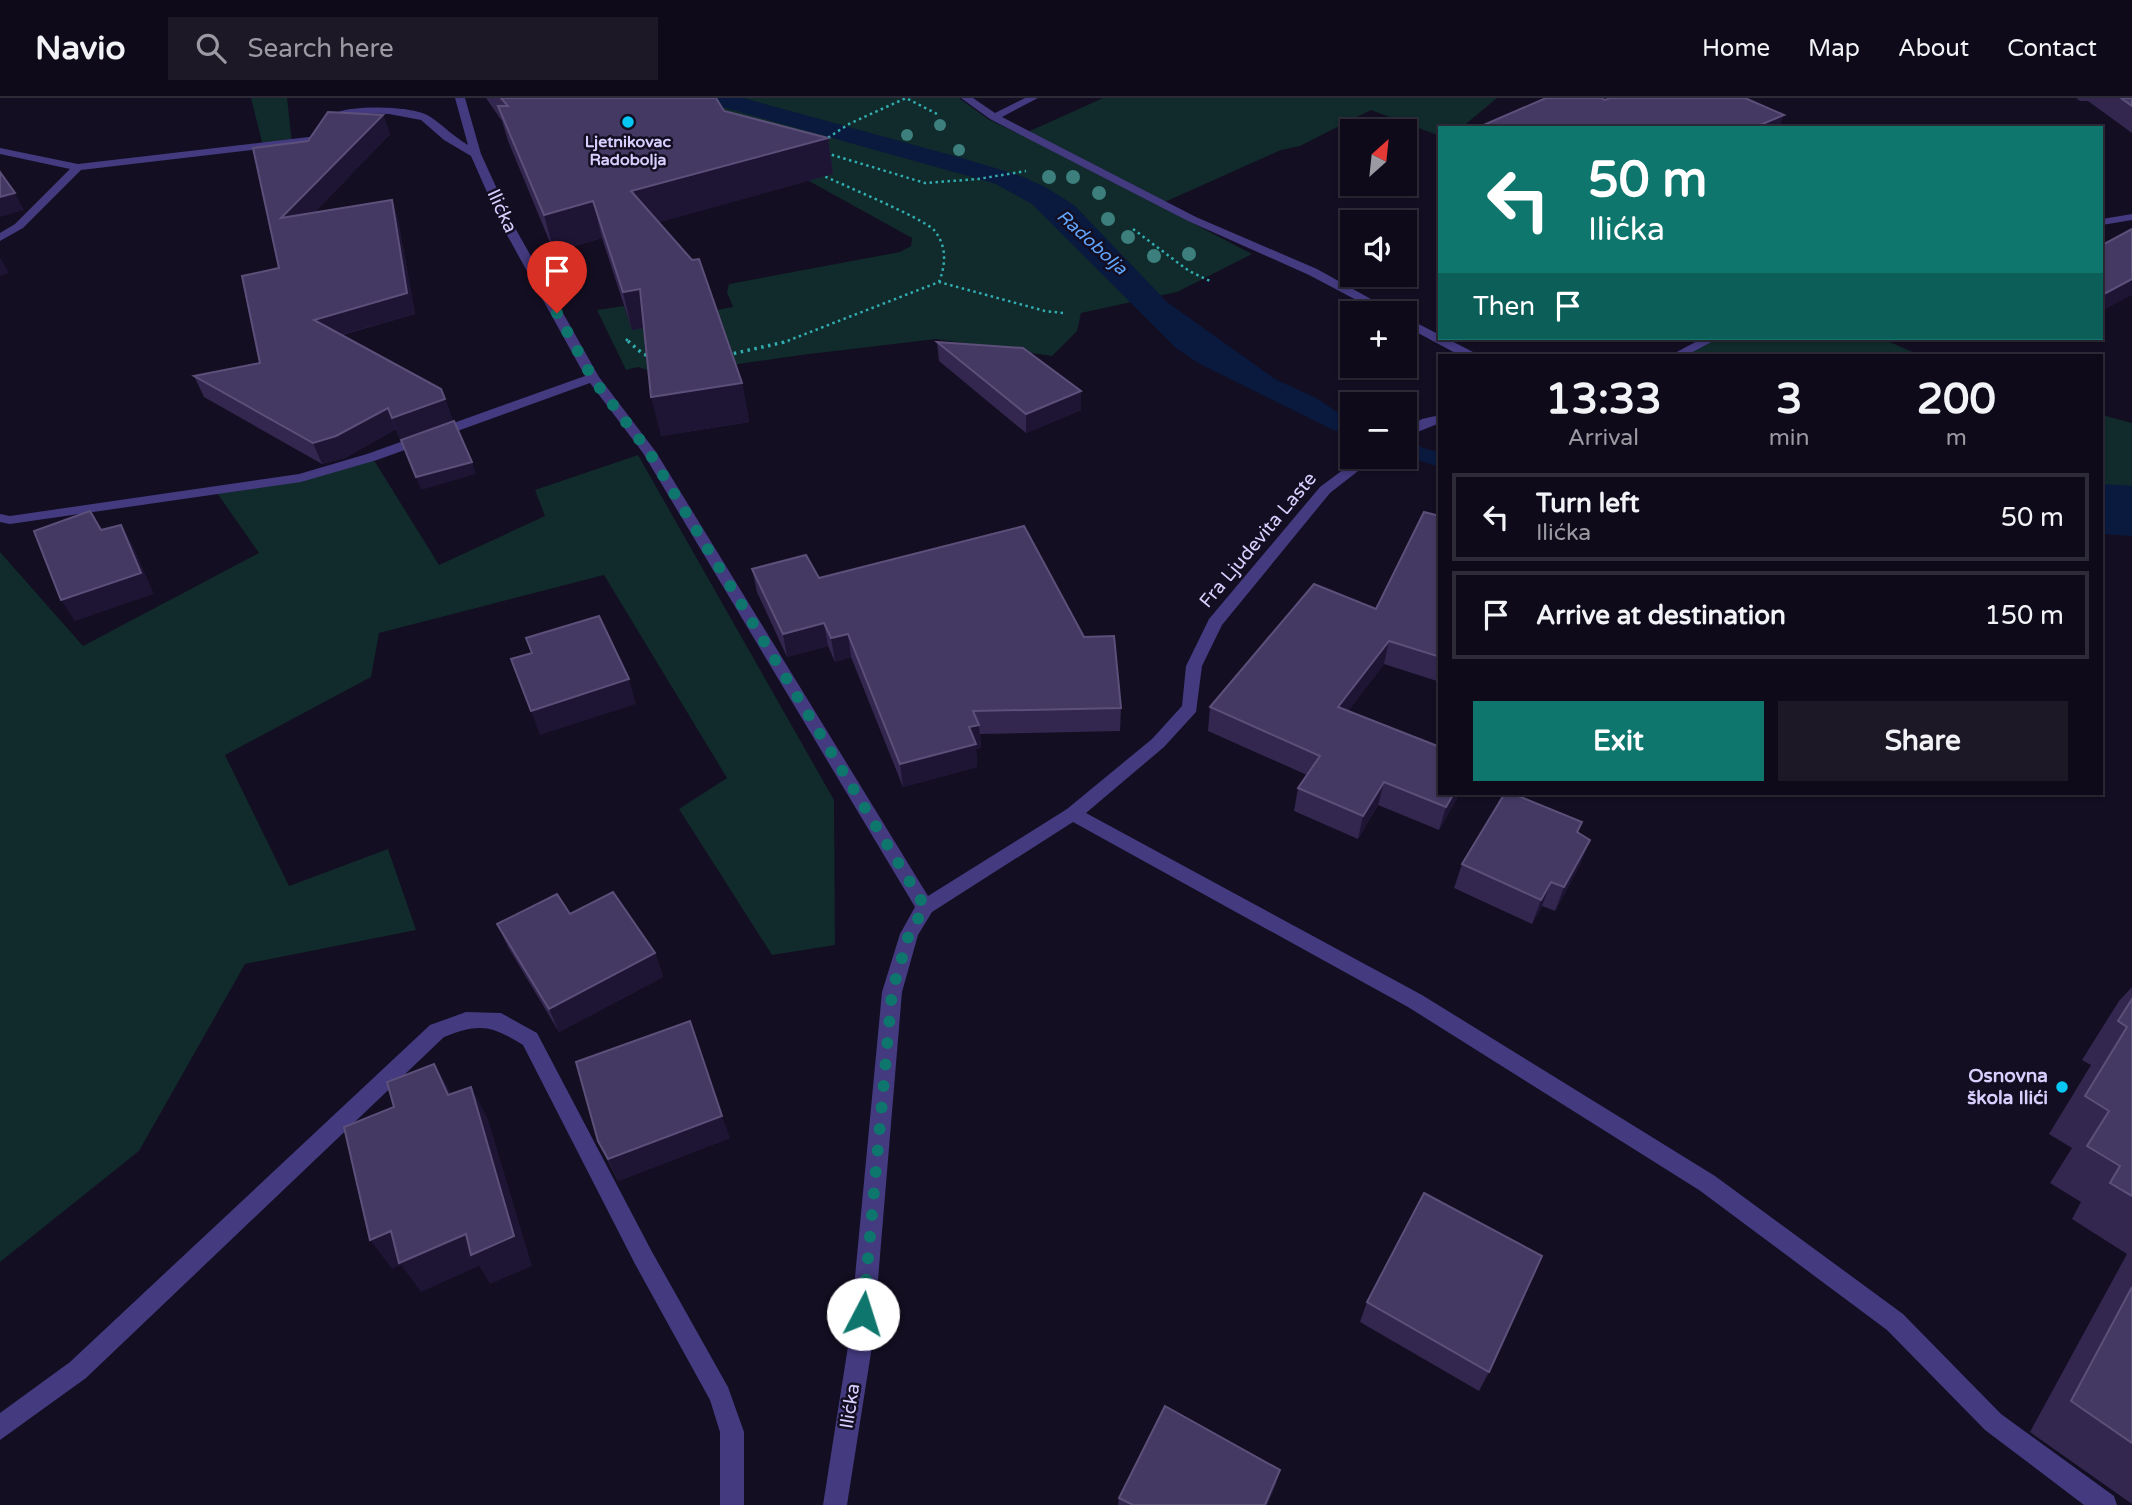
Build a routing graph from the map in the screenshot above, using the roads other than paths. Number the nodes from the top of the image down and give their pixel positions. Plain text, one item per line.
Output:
1 (460, 98) edge
2 (966, 98) edge
3 (1033, 98) edge
4 (994, 117) junction
5 (0, 151) edge
6 (476, 154) junction
7 (78, 167) junction
8 (2132, 217) edge
9 (2103, 222) edge
10 (0, 238) edge
11 (1367, 301) edge
12 (1417, 327) edge
13 (1438, 339) edge
14 (1440, 340) edge
15 (1709, 340) edge
16 (1466, 354) edge
17 (1678, 354) edge
18 (593, 379) junction
19 (1438, 419) edge
20 (1417, 427) edge
21 (1352, 469) edge
22 (0, 518) edge
23 (1073, 814) junction
24 (925, 907) junction
25 (0, 1428) edge
26 (732, 1505) edge
27 (835, 1505) edge
28 (2105, 1505) edge

1 - 6 street, Ilićka
2 - 4 street
3 - 4 street
4 - 11 street
5 - 7 street
6 - 7 street
6 - 18 street, Ilićka
7 - 10 street
8 - 9 street
12 - 13 street
14 - 16 street
15 - 17 street
18 - 22 street
18 - 24 street, Ilićka
19 - 20 street
21 - 23 street, Fra Ljudevita Laste
23 - 24 street, Fra Ljudevita Laste
23 - 28 street
24 - 27 street, Ilićka
25 - 26 street

